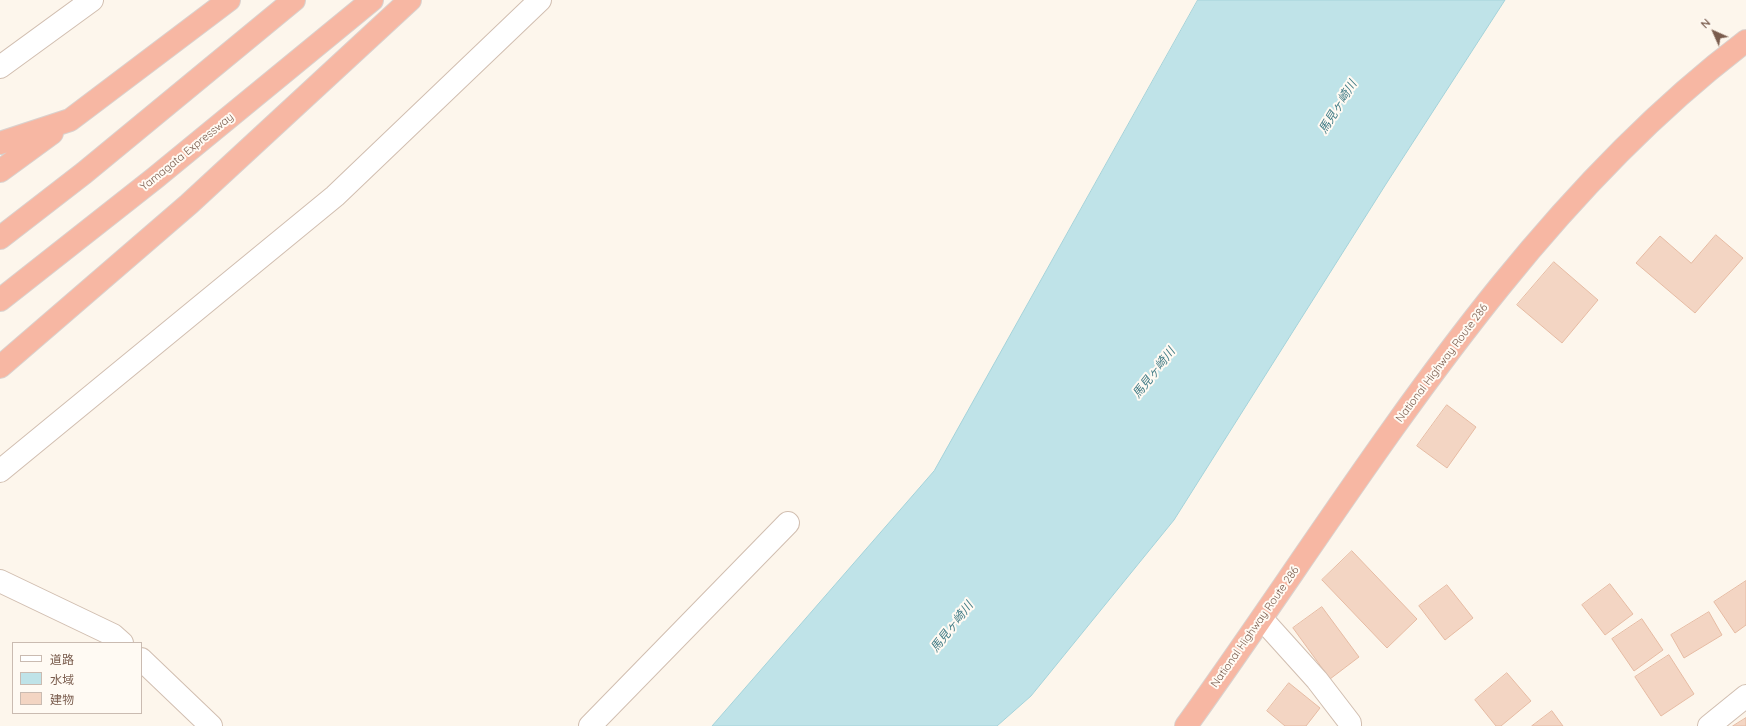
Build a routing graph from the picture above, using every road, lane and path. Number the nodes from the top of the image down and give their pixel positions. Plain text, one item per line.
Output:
1 (92, 0) edge
2 (229, 0) edge
3 (294, 0) edge
4 (372, 0) edge
5 (410, 0) edge
6 (540, 0) edge
7 (1746, 41) edge
8 (0, 67) edge
9 (70, 120) junction
10 (0, 144) edge
11 (0, 171) edge
12 (0, 238) edge
13 (0, 300) edge
14 (0, 367) edge
15 (3, 461) edge
16 (788, 523) dead end
17 (0, 581) edge
18 (1262, 619) junction
19 (121, 642) edge
20 (142, 660) edge
21 (1746, 696) edge
22 (210, 726) edge
23 (590, 726) edge
24 (1186, 726) edge
25 (1350, 726) edge
26 (1709, 726) edge

1 - 8 street
2 - 9 highway
3 - 12 highway
4 - 13 highway, Yamagata Expressway
5 - 14 highway
6 - 15 street
7 - 18 highway, National Highway Route 286
9 - 10 highway
9 - 11 highway
16 - 23 street
17 - 19 street
18 - 24 highway, National Highway Route 286
18 - 25 street
20 - 22 street
21 - 26 street

